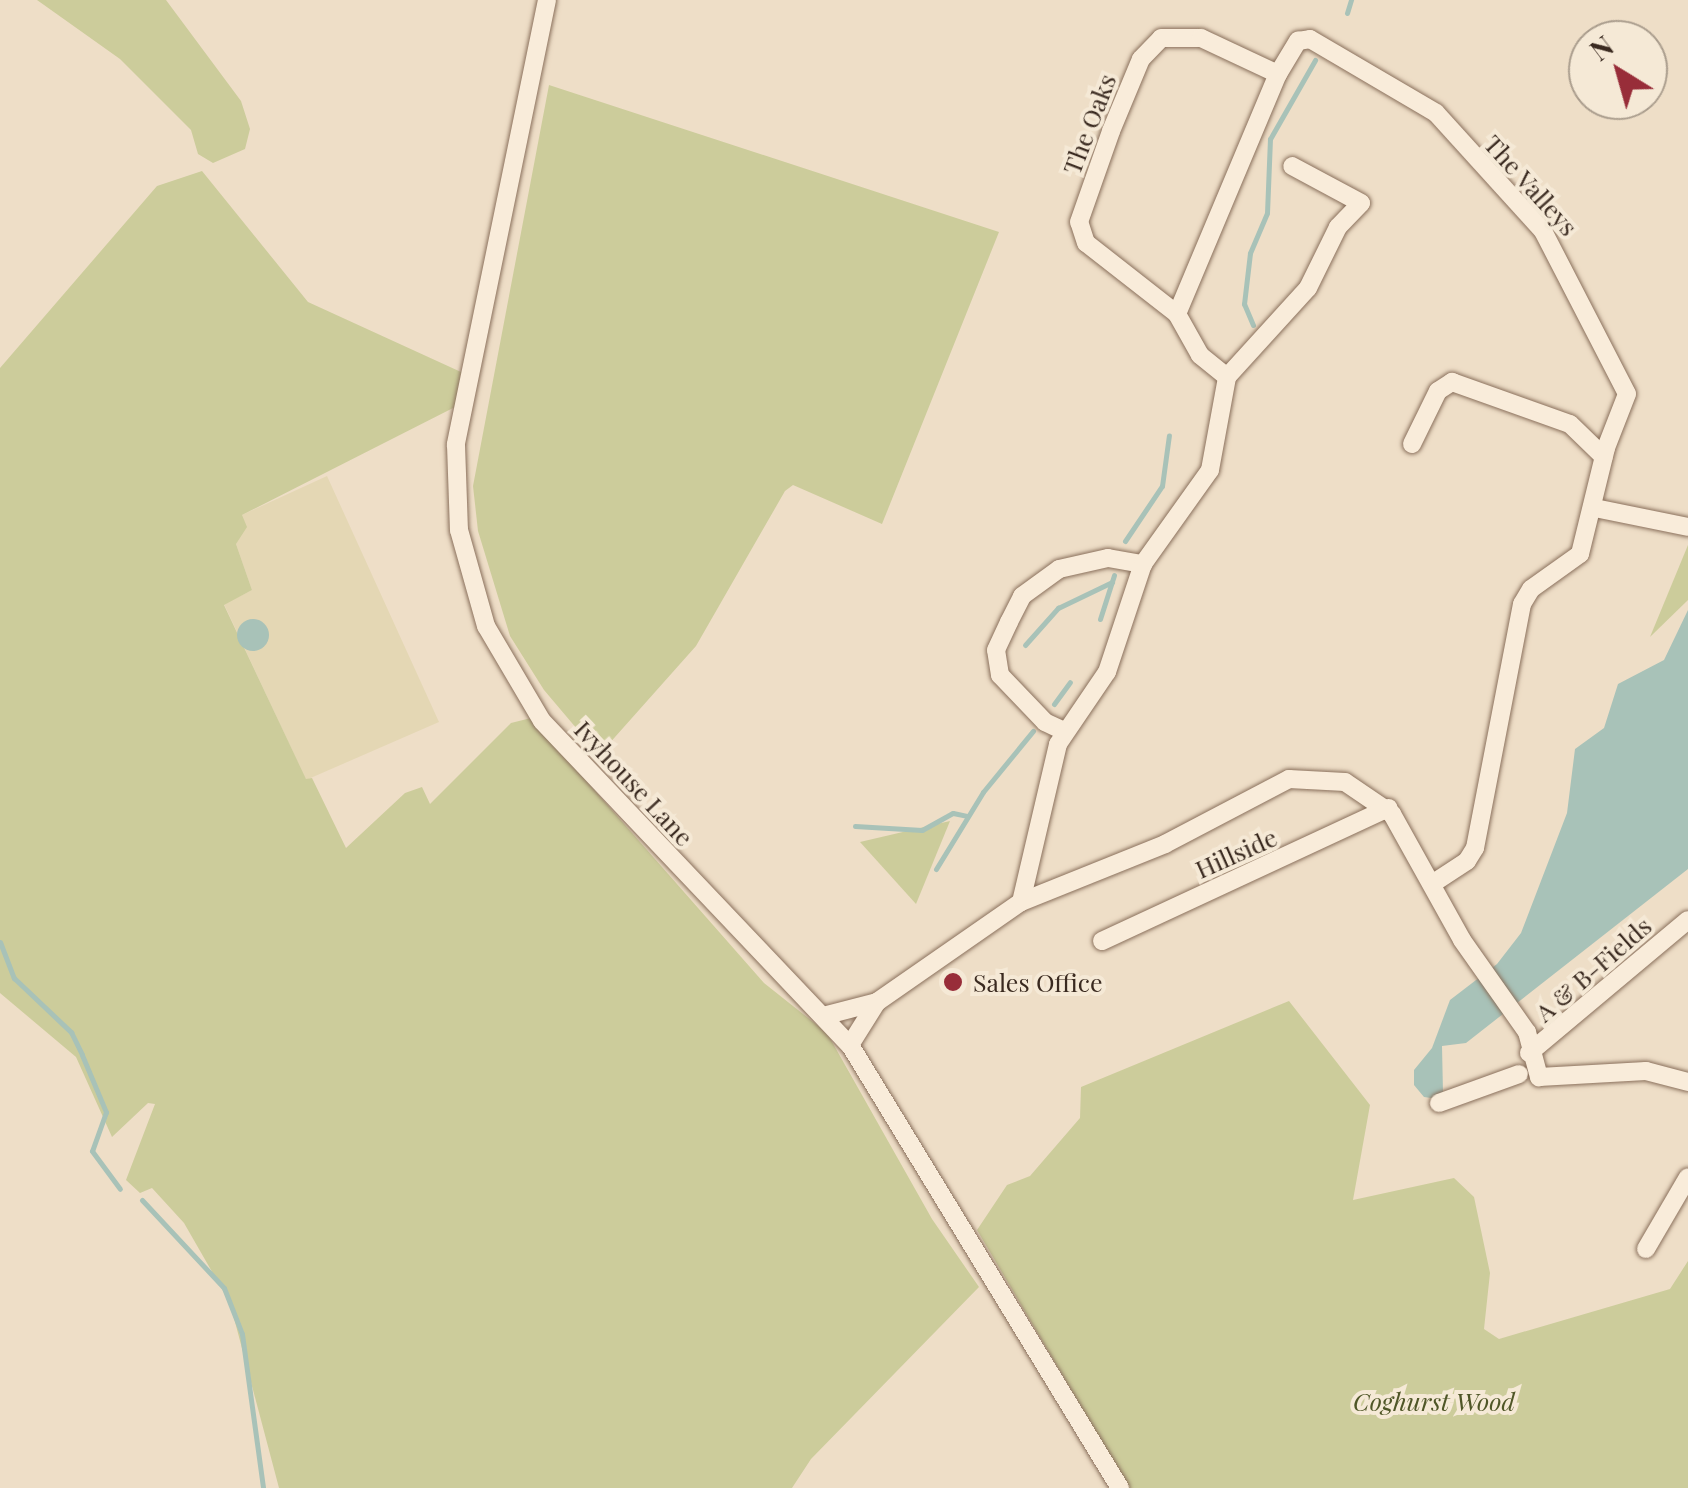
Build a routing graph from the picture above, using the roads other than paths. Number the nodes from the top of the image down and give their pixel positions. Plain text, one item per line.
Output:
1 (548, 0) edge
2 (1278, 74) junction
3 (1292, 166) dead end
4 (1177, 314) junction
5 (1227, 377) junction
6 (1412, 444) dead end
7 (1604, 457) junction
8 (1595, 508) junction
9 (1688, 527) edge
10 (1143, 564) junction
11 (1064, 731) junction
12 (1388, 808) junction
13 (1432, 884) junction
14 (1021, 902) junction
15 (1688, 920) edge
16 (1102, 940) dead end
17 (877, 1002) junction
18 (828, 1015) junction
19 (850, 1045) junction
20 (1529, 1053) junction
21 (1520, 1074) dead end
22 (1688, 1082) edge
23 (1439, 1103) dead end
24 (1688, 1176) edge
25 (1646, 1249) dead end
26 (1120, 1488) edge

1 - 18 street, Ivyhouse Lane
2 - 4 street
2 - 4 street, The Oaks
2 - 7 street, The Valleys
3 - 5 street
4 - 5 street
5 - 10 street
6 - 7 street
7 - 8 street, The Valleys
8 - 9 street
8 - 13 street, The Valleys
10 - 11 street
10 - 11 street
11 - 14 street
12 - 13 street
12 - 14 street
12 - 16 street, Hillside
13 - 20 street
14 - 17 street
15 - 20 street, A & B-Fields
17 - 18 street
17 - 19 street
18 - 19 street, Ivyhouse Lane
19 - 26 street, Ivyhouse Lane
20 - 22 street
21 - 23 street
24 - 25 street

